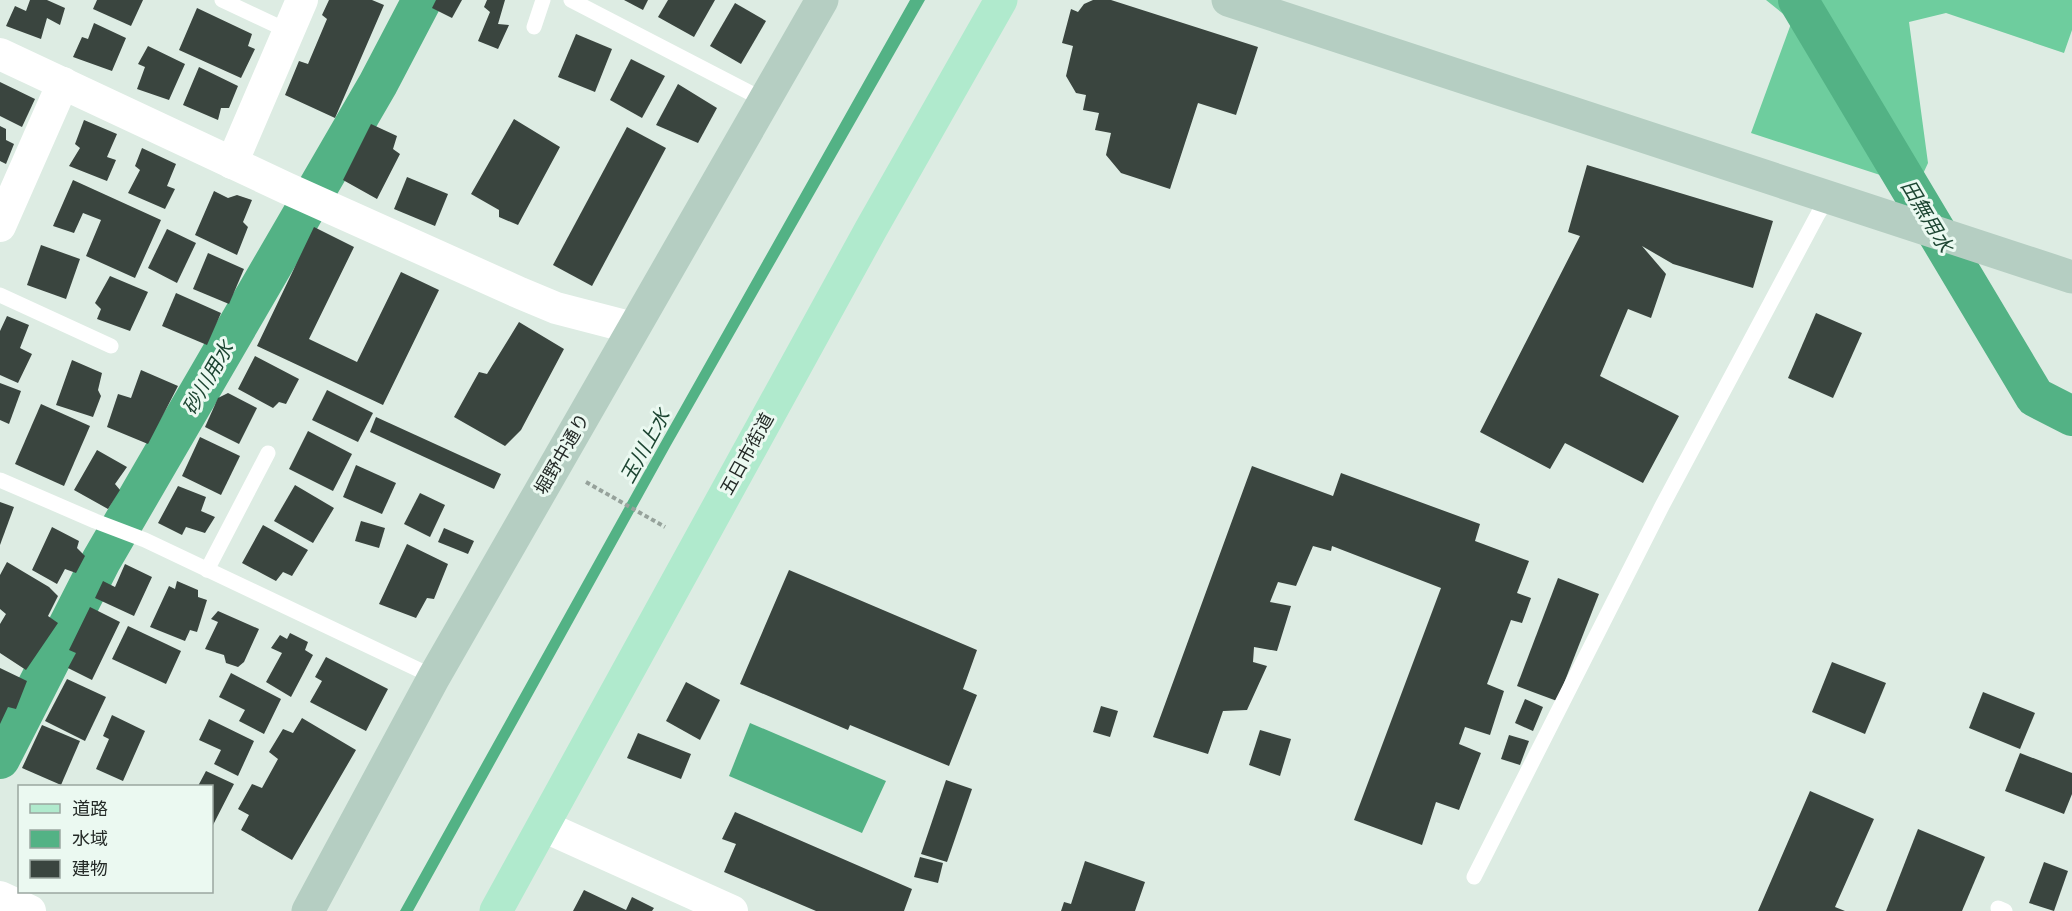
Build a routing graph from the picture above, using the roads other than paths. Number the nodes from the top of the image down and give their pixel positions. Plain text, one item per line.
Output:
1 (222, 0) edge
2 (302, 0) edge
3 (543, 0) edge
4 (571, 0) edge
5 (822, 0) edge
6 (1001, 0) edge
7 (1228, 0) edge
8 (534, 27) dead end
9 (288, 31) junction
10 (0, 54) edge
11 (63, 83) junction
12 (764, 100) junction
13 (232, 163) junction
14 (1829, 196) junction
15 (0, 226) edge
16 (2072, 277) edge
17 (0, 295) edge
18 (633, 328) junction
19 (111, 346) dead end
20 (268, 453) dead end
21 (0, 480) edge
22 (207, 570) junction
23 (434, 677) junction
24 (543, 826) junction
25 (1474, 877) dead end
26 (0, 897) edge
27 (30, 911) edge
28 (308, 911) edge
29 (496, 911) edge
30 (732, 911) edge

1 - 9 lane
2 - 9 street
3 - 8 lane
4 - 12 lane
5 - 12 street, 堀野中通り
6 - 24 main road, 五日市街道
7 - 14 street
9 - 13 street
10 - 11 street
11 - 13 street
11 - 15 street
12 - 18 street, 堀野中通り
13 - 18 street
14 - 16 street
14 - 25 lane
17 - 19 lane
18 - 23 street, 堀野中通り
20 - 22 lane
21 - 22 lane
22 - 23 lane
23 - 28 street, 堀野中通り
24 - 29 main road, 五日市街道
24 - 30 street
26 - 27 street

